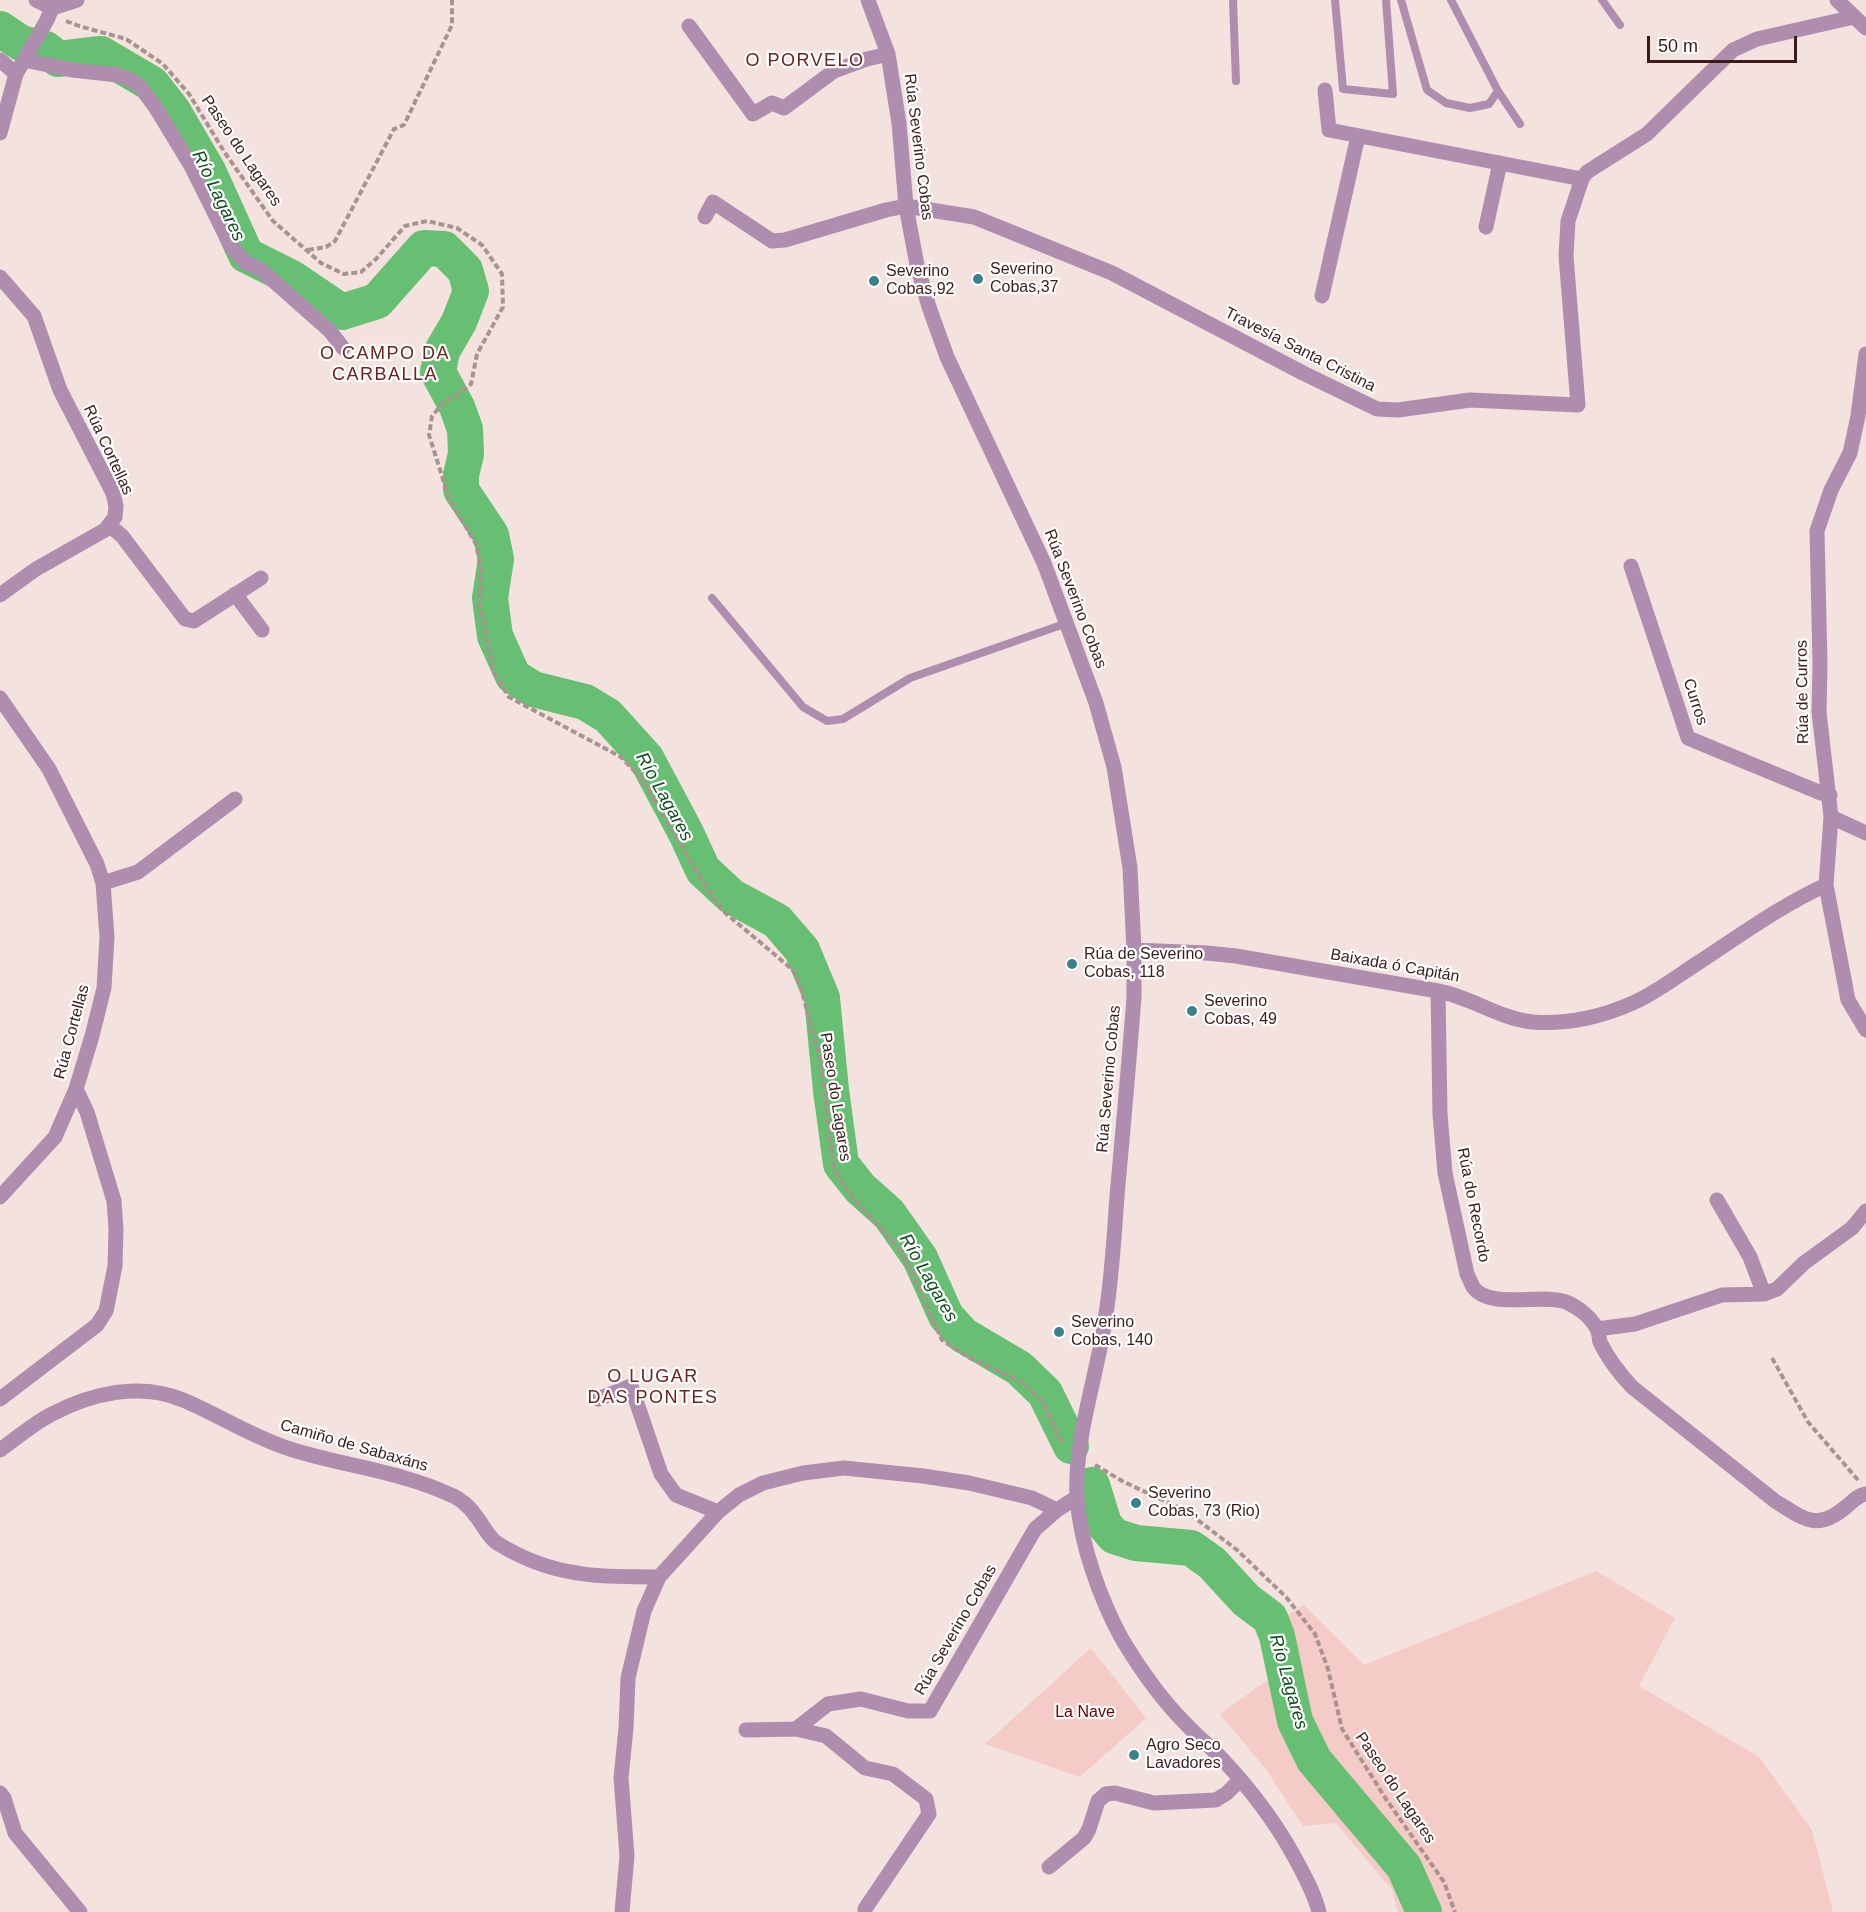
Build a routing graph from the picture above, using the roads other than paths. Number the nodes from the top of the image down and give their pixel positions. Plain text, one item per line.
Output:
1 (36, 0) edge
2 (77, 0) edge
3 (868, 0) edge
4 (1233, 0) edge
5 (1335, 0) edge
6 (1386, 0) edge
7 (1401, 0) edge
8 (1450, 0) edge
9 (1602, 0) edge
10 (1837, 0) edge
11 (51, 11) junction
12 (1854, 17) junction
13 (689, 26) dead end
14 (1620, 26) dead end
15 (1866, 28) edge
16 (888, 54) junction
17 (27, 55) junction
18 (0, 60) edge
19 (10, 80) edge
20 (1236, 81) dead end
21 (1325, 90) dead end
22 (1498, 92) junction
23 (1520, 124) dead end
24 (0, 133) edge
25 (1358, 136) junction
26 (1500, 163) junction
27 (1582, 179) junction
28 (906, 207) junction
29 (705, 217) dead end
30 (1486, 227) dead end
31 (0, 277) edge
32 (1322, 296) dead end
33 (344, 348) dead end
34 (1866, 354) edge
35 (109, 525) junction
36 (1631, 566) dead end
37 (261, 578) dead end
38 (235, 594) junction
39 (0, 595) edge
40 (712, 598) dead end
41 (1067, 623) junction
42 (262, 630) dead end
43 (0, 698) edge
44 (1830, 795) junction
45 (236, 799) dead end
46 (1831, 817) junction
47 (1866, 833) edge
48 (103, 883) junction
49 (1826, 885) junction
50 (1134, 951) junction
51 (1438, 991) junction
52 (1866, 1030) edge
53 (76, 1089) junction
54 (0, 1197) edge
55 (1717, 1200) dead end
56 (1866, 1211) edge
57 (1764, 1294) junction
58 (1598, 1329) junction
59 (0, 1399) edge
60 (598, 1399) dead end
61 (0, 1450) edge
62 (1862, 1488) edge
63 (1077, 1497) junction
64 (1057, 1510) junction
65 (718, 1512) junction
66 (659, 1577) junction
67 (796, 1729) junction
68 (746, 1730) dead end
69 (1240, 1780) junction
70 (0, 1793) edge
71 (1049, 1867) dead end
72 (865, 1909) dead end
73 (80, 1912) edge
74 (622, 1912) edge
75 (1319, 1912) edge

1 - 11 street
2 - 11 street
3 - 16 street, Rúa Severino Cobas
4 - 20 lane
5 - 6 lane
7 - 22 lane
8 - 22 lane
9 - 14 lane
10 - 12 street
11 - 17 street
12 - 15 street
12 - 27 street
13 - 16 street
16 - 28 street, Rúa Severino Cobas
17 - 19 street
17 - 33 street
18 - 19 street
19 - 24 street
21 - 25 street
22 - 23 lane
25 - 26 street
25 - 32 street
26 - 27 street
26 - 30 street
27 - 28 street, Travesía Santa Cristina
28 - 29 street
28 - 41 street, Rúa Severino Cobas
31 - 35 street, Rúa Cortellas
34 - 44 street, Rúa de Curros
35 - 38 street
35 - 39 street
36 - 44 street, Curros
37 - 38 street
38 - 42 street
40 - 41 lane
41 - 50 street, Rúa Severino Cobas
43 - 48 street, Rúa Cortellas
44 - 46 street, Rúa de Curros
45 - 48 street
46 - 47 street
46 - 49 street, Rúa de Curros
48 - 53 street, Rúa Cortellas
49 - 51 street, Baixada ó Capitán
49 - 52 street, Rúa de Curros
50 - 51 street, Baixada ó Capitán
50 - 63 street, Rúa Severino Cobas
51 - 58 street, Rúa do Recordo
53 - 54 street, Rúa Cortellas
53 - 59 street
55 - 57 street
56 - 57 street
57 - 58 street
58 - 62 street, Rúa do Recordo
60 - 65 street
61 - 66 street, Camiño de Sabaxáns
63 - 64 street
63 - 69 street, Rúa Severino Cobas
64 - 65 street
64 - 67 street, Rúa Severino Cobas
65 - 66 street
66 - 74 street
67 - 68 street
67 - 72 street
69 - 71 street
69 - 75 street, Rúa Severino Cobas
70 - 73 street

